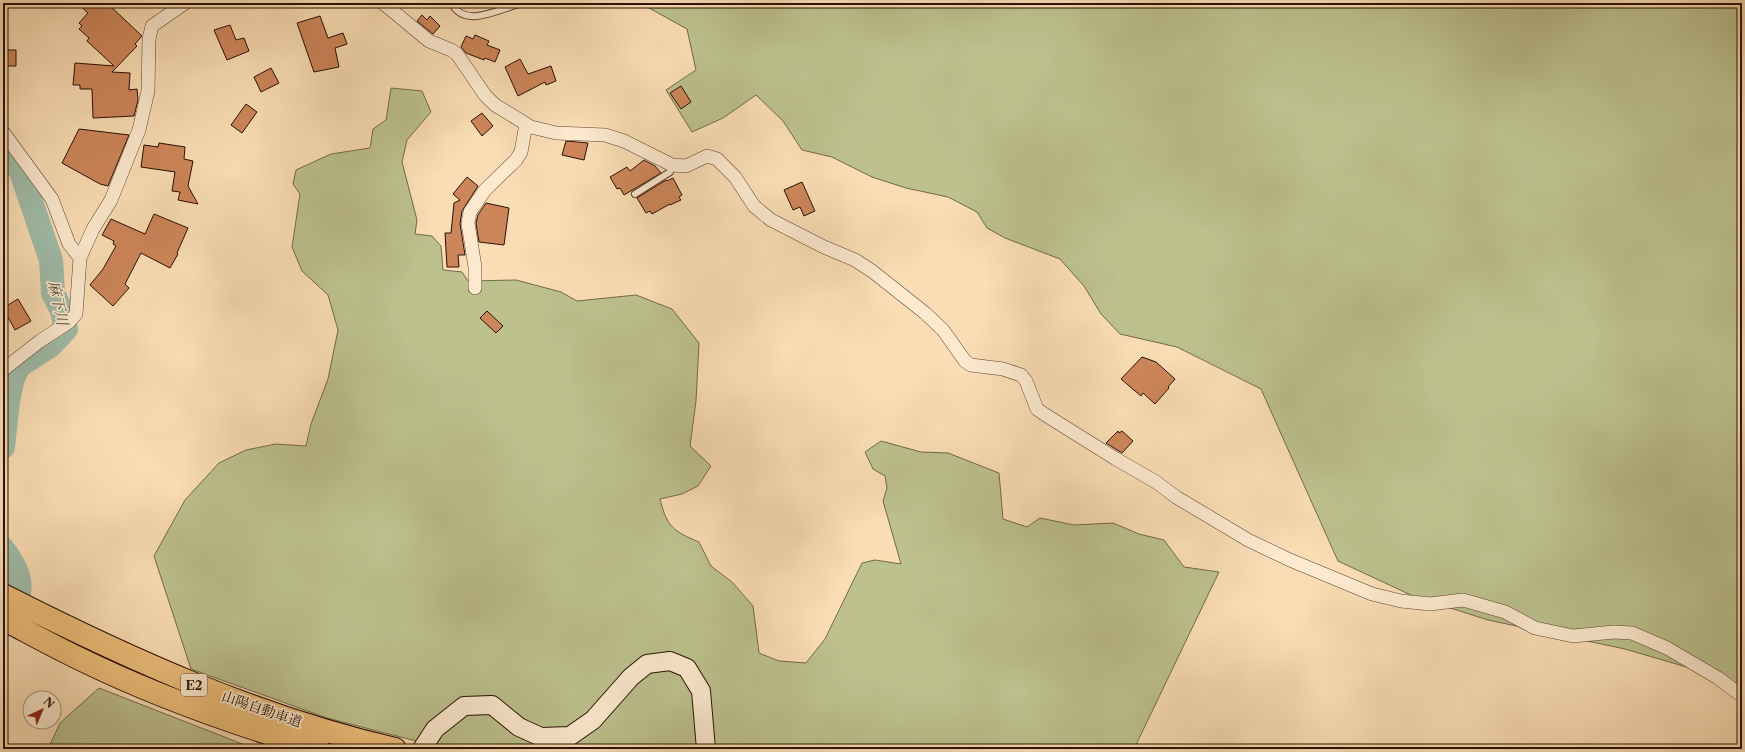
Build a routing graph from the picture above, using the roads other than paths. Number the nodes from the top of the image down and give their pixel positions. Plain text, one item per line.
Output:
1 (185, 3) edge
2 (383, 3) edge
3 (452, 3) edge
4 (522, 3) edge
5 (526, 124) junction
6 (3, 132) edge
7 (672, 166) junction
8 (635, 194) dead end
9 (80, 258) junction
10 (475, 288) dead end
11 (3, 370) edge
12 (3, 595) edge
13 (3, 619) edge
14 (1742, 696) edge
15 (319, 749) edge
16 (394, 749) edge
17 (422, 749) edge
18 (706, 749) edge

1 - 9 street
2 - 5 street
3 - 4 lane
5 - 7 street
5 - 10 street
6 - 9 street
7 - 8 lane
7 - 14 street
9 - 11 street
12 - 16 highway, 山陽自動車道 / E2
13 - 15 highway, 山陽自動車道 / E2
17 - 18 main road

